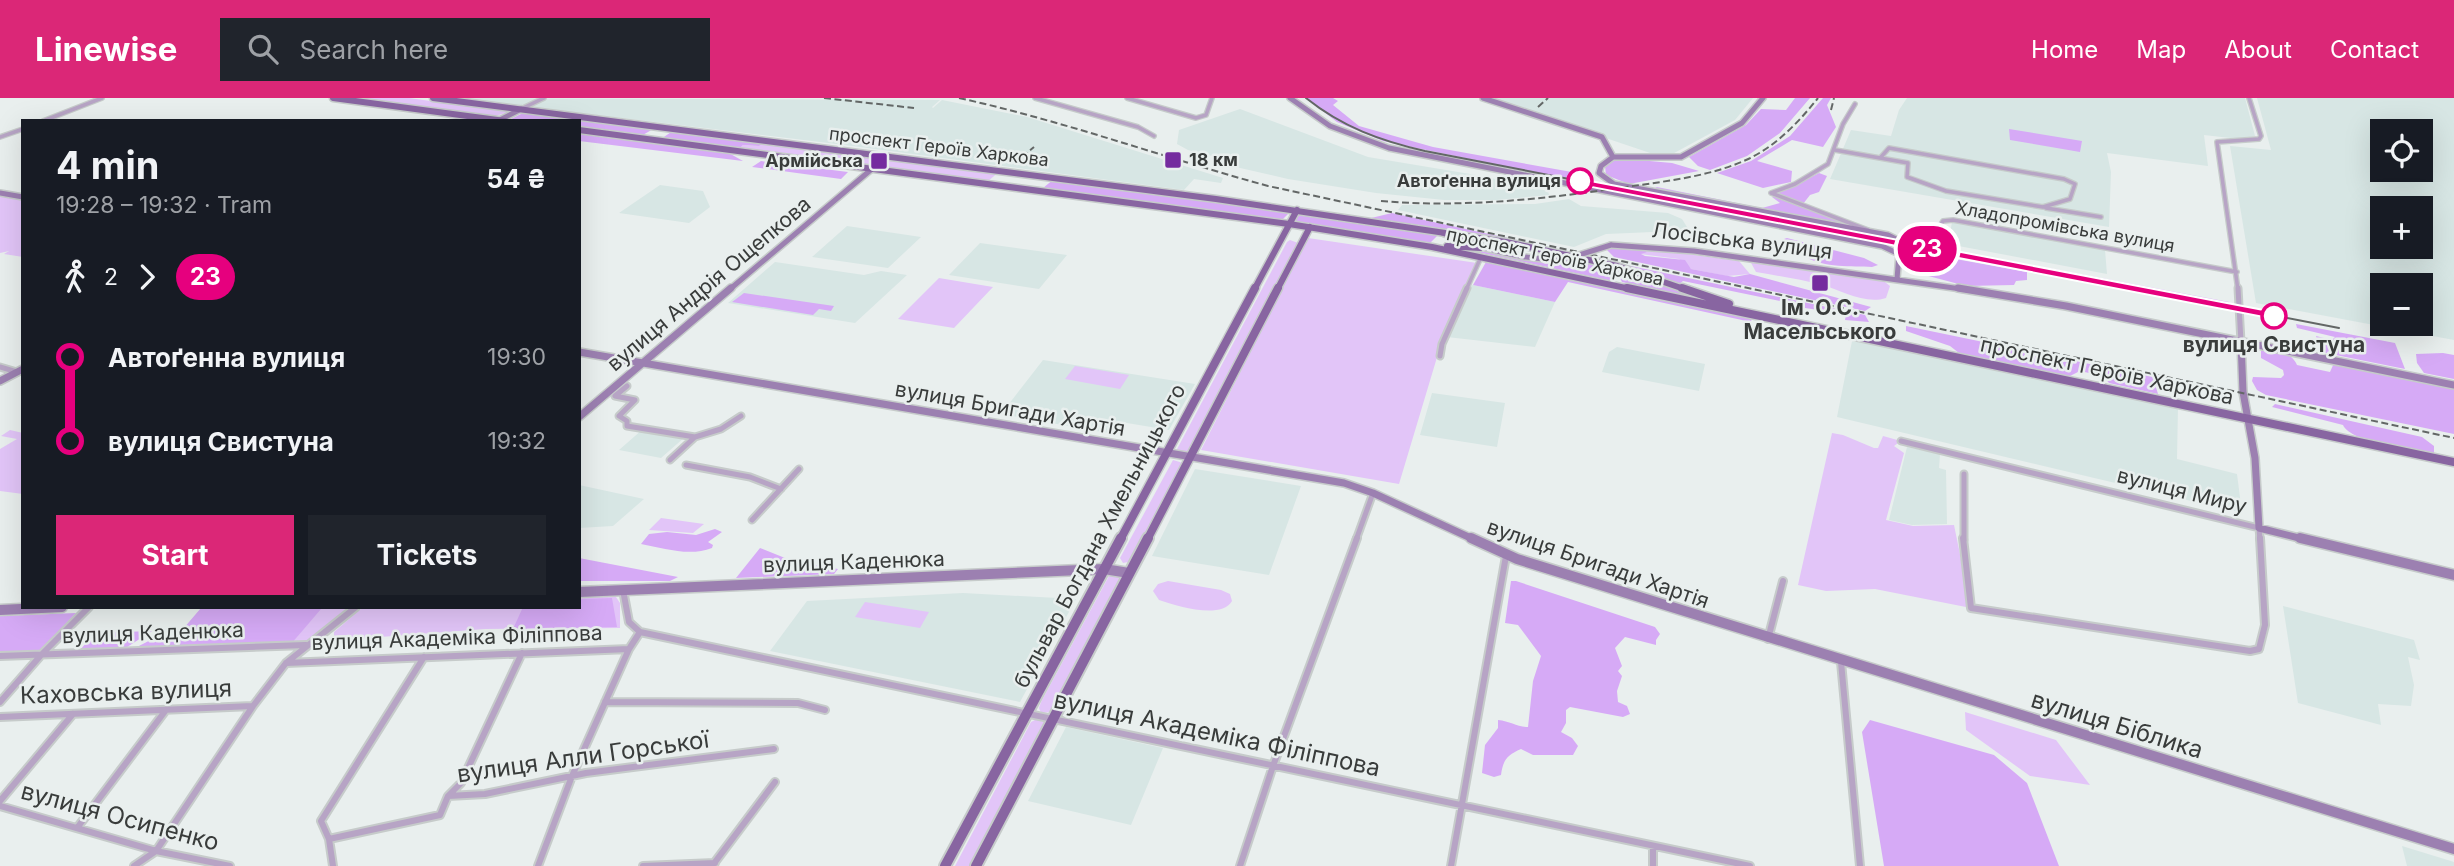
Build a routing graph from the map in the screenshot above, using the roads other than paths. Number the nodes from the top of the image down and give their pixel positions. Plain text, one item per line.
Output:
1 (102, 98) edge
2 (333, 98) edge
3 (433, 98) edge
4 (544, 98) edge
5 (1040, 98) edge
6 (1127, 98) edge
7 (1212, 98) edge
8 (1290, 98) edge
9 (1483, 98) edge
10 (1763, 98) edge
11 (2249, 98) edge
12 (1855, 104) dead end
13 (521, 109) junction
14 (48, 119) edge
15 (491, 119) edge
16 (501, 119) edge
17 (666, 128) junction
18 (21, 130) edge
19 (581, 131) edge
20 (1154, 136) dead end
21 (0, 137) edge
22 (647, 139) junction
23 (1835, 149) junction
24 (1613, 157) junction
25 (1881, 157) junction
26 (873, 168) junction
27 (1048, 177) junction
28 (1035, 190) junction
29 (0, 193) edge
30 (21, 197) edge
31 (2043, 208) junction
32 (1297, 210) junction
33 (2101, 217) dead end
34 (1846, 222) junction
35 (1289, 224) junction
36 (1310, 227) junction
37 (1837, 228) junction
38 (1440, 232) junction
39 (1874, 232) junction
40 (1900, 241) junction
41 (1432, 247) junction
42 (1480, 248) junction
43 (1899, 254) junction
44 (1481, 257) junction
45 (1631, 270) junction
46 (2237, 272) junction
47 (1898, 279) junction
48 (1624, 287) junction
49 (1702, 295) junction
50 (1687, 301) junction
51 (1754, 314) junction
52 (2241, 342) junction
53 (581, 352) edge
54 (1440, 356) dead end
55 (643, 363) junction
56 (0, 367) edge
57 (20, 371) edge
58 (0, 382) edge
59 (2454, 385) edge
60 (628, 386) dead end
61 (581, 415) edge
62 (741, 416) dead end
63 (2247, 419) junction
64 (695, 437) junction
65 (1901, 441) dead end
66 (1166, 454) junction
67 (1190, 458) junction
68 (670, 460) dead end
69 (2454, 463) edge
70 (686, 465) dead end
71 (799, 469) dead end
72 (1964, 474) dead end
73 (781, 489) junction
74 (1373, 493) junction
75 (752, 520) dead end
76 (2259, 528) junction
77 (1506, 556) junction
78 (1104, 569) junction
79 (1129, 573) junction
80 (2454, 575) edge
81 (1783, 581) dead end
82 (623, 590) junction
83 (581, 592) edge
84 (21, 609) edge
85 (87, 609) edge
86 (354, 609) edge
87 (0, 610) edge
88 (640, 632) junction
89 (1768, 639) junction
90 (306, 645) junction
91 (629, 649) junction
92 (522, 653) junction
93 (42, 654) junction
94 (0, 656) edge
95 (424, 657) junction
96 (1841, 662) junction
97 (286, 663) junction
98 (0, 702) edge
99 (605, 702) junction
100 (253, 706) junction
101 (166, 710) junction
102 (825, 710) dead end
103 (1027, 713) junction
104 (73, 714) junction
105 (0, 717) edge
106 (1053, 718) junction
107 (774, 750) dead end
108 (1273, 766) junction
109 (572, 776) junction
110 (775, 782) dead end
111 (448, 796) junction
112 (0, 804) edge
113 (1462, 805) junction
114 (77, 828) junction
115 (330, 839) junction
116 (1653, 846) junction
117 (2454, 849) edge
118 (156, 851) junction
119 (191, 857) junction
120 (713, 864) edge
121 (134, 866) edge
122 (192, 866) edge
123 (230, 866) edge
124 (333, 866) edge
125 (538, 866) edge
126 (643, 866) edge
127 (945, 866) edge
128 (976, 866) edge
129 (1240, 866) edge
130 (1451, 866) edge
131 (1653, 866) edge
132 (1750, 866) edge
133 (1860, 866) edge

1 - 14 street
2 - 15 main road
3 - 13 main road, проспект Героїв Харкова
4 - 13 street
5 - 20 street
6 - 7 street
8 - 43 street
9 - 24 street
10 - 24 street
11 - 46 street
12 - 23 street, Хладопромівська вулиця
13 - 16 street
13 - 17 main road, проспект Героїв Харкова
17 - 22 main road
17 - 27 main road, проспект Героїв Харкова
18 - 21 street
19 - 22 main road, проспект Героїв Харкова
22 - 26 main road, проспект Героїв Харкова
23 - 25 street
23 - 34 street, Хладопромівська вулиця
24 - 37 street
25 - 31 street
25 - 31 street
26 - 28 main road, проспект Героїв Харкова
26 - 55 street, вулиця Андрія Ощепкова
27 - 28 main road
27 - 32 main road, проспект Героїв Харкова
28 - 35 main road, проспект Героїв Харкова
29 - 30 street
31 - 33 street
32 - 35 main road, бульвар Богдана Хмельницького
32 - 38 main road, проспект Героїв Харкова
34 - 37 street
34 - 39 street, Хладопромівська вулиця
35 - 36 main road, проспект Героїв Харкова
35 - 66 main road, бульвар Богдана Хмельницького
36 - 41 main road, проспект Героїв Харкова
36 - 67 main road, бульвар Богдана Хмельницького
37 - 39 street
38 - 41 main road, проспект Героїв Харкова
38 - 42 street, Лосівська вулиця
38 - 45 main road, проспект Героїв Харкова
39 - 40 street, Хладопромівська вулиця
40 - 43 street
40 - 46 street, Хладопромівська вулиця
41 - 42 main road
41 - 44 main road, проспект Героїв Харкова
42 - 47 street, Лосівська вулиця, bridge
43 - 47 street
44 - 48 main road, проспект Героїв Харкова
44 - 54 street
45 - 48 main road
45 - 49 main road, проспект Героїв Харкова
46 - 52 street
47 - 52 street, Лосівська вулиця
48 - 50 main road, проспект Героїв Харкова
49 - 50 main road
49 - 51 main road, проспект Героїв Харкова
50 - 51 main road, проспект Героїв Харкова
51 - 63 main road, проспект Героїв Харкова
52 - 59 street, Лосівська вулиця
52 - 63 street
53 - 55 street, вулиця Бригади Хартія
55 - 61 street, вулиця Андрія Ощепкова
55 - 66 street, вулиця Бригади Хартія
56 - 57 street
57 - 58 street
60 - 64 street
62 - 64 street
63 - 69 main road, проспект Героїв Харкова
63 - 76 street
64 - 68 street
65 - 76 street, вулиця Миру
66 - 67 street, вулиця Бригади Хартія
66 - 78 main road, бульвар Богдана Хмельницького
67 - 74 street, вулиця Бригади Хартія
67 - 79 main road, бульвар Богдана Хмельницького
70 - 73 street
71 - 73 street
72 - 76 street
73 - 75 street
74 - 77 street, вулиця Бригади Хартія
74 - 108 street
76 - 80 street, вулиця Миру
77 - 89 street, вулиця Бригади Хартія
77 - 113 street
78 - 79 street, вулиця Каденюка
78 - 82 street, вулиця Каденюка
78 - 103 main road, бульвар Богдана Хмельницького
79 - 106 main road, бульвар Богдана Хмельницького
81 - 89 street
82 - 83 street, вулиця Каденюка
82 - 88 street, вулиця Академіка Філіппова
84 - 87 street, вулиця Каденюка
85 - 93 street
86 - 90 street
88 - 91 street
88 - 103 street, вулиця Академіка Філіппова
89 - 96 street, вулиця Біблика
90 - 93 street, вулиця Каденюка
90 - 97 street
91 - 92 street, вулиця Академіка Філіппова
91 - 99 street
92 - 95 street, вулиця Академіка Філіппова
92 - 111 street
93 - 94 street, вулиця Каденюка
93 - 98 street
95 - 97 street, вулиця Академіка Філіппова
95 - 115 street
96 - 117 street, вулиця Біблика
96 - 133 street
97 - 100 street
99 - 102 street
99 - 109 street
100 - 101 street, Каховська вулиця
100 - 118 street
101 - 104 street, Каховська вулиця
101 - 114 street
103 - 106 street, вулиця Академіка Філіппова
103 - 127 main road, бульвар Богдана Хмельницького
104 - 105 street, Каховська вулиця
104 - 112 street
106 - 108 street, вулиця Академіка Філіппова
106 - 128 main road, бульвар Богдана Хмельницького
107 - 109 street, вулиця Алли Горської
108 - 113 street, вулиця Академіка Філіппова
108 - 129 street
109 - 111 street, вулиця Алли Горської
109 - 125 street
110 - 120 street
111 - 115 street, вулиця Алли Горської
112 - 114 street, вулиця Осипенко
113 - 116 street, вулиця Академіка Філіппова
113 - 130 street
114 - 118 street, вулиця Осипенко
115 - 124 street
116 - 131 street
116 - 132 street, вулиця Академіка Філіппова
118 - 119 street, вулиця Осипенко
118 - 121 street
119 - 122 street
119 - 123 street, вулиця Осипенко
120 - 126 street

